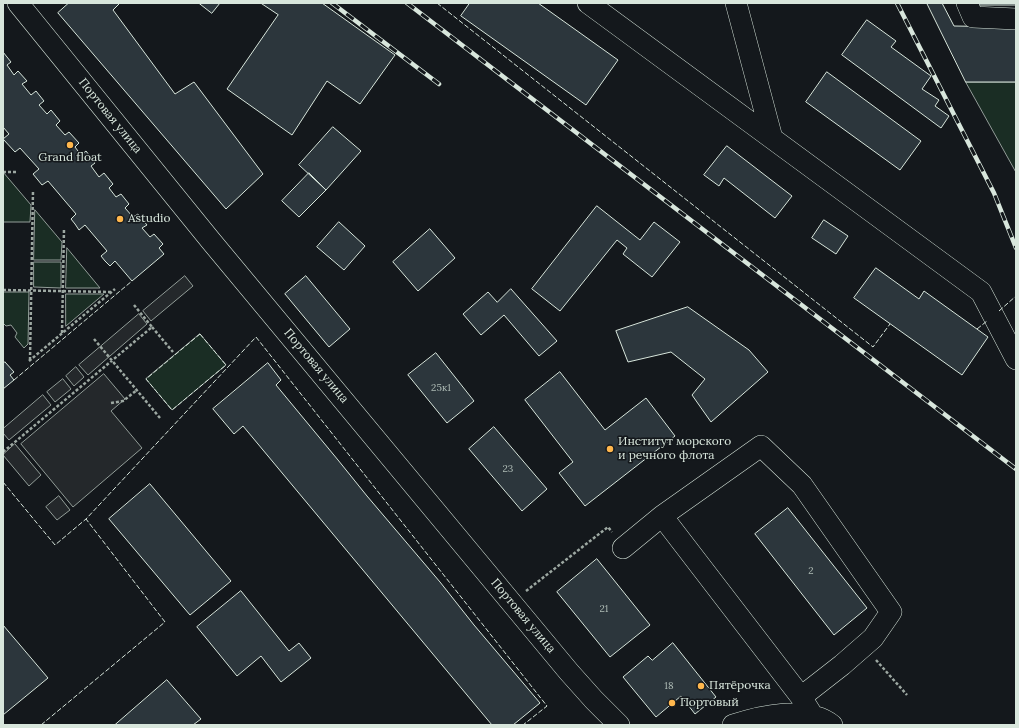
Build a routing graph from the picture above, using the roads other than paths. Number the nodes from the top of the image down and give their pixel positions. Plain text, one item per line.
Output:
1 (18, 3) edge
2 (588, 3) edge
3 (736, 3) edge
4 (967, 3) edge
5 (1016, 19) edge
6 (772, 138) junction
7 (1016, 359) edge
8 (662, 516) junction
9 (623, 548) road end
10 (801, 697) junction
11 (822, 720) edge
12 (620, 725) edge
13 (733, 725) edge

1 - 12 street, Портовая улица
2 - 6 street
3 - 6 street
4 - 5 street
6 - 7 street
8 - 9 street
8 - 10 street
8 - 10 street
10 - 11 street
11 - 13 street

